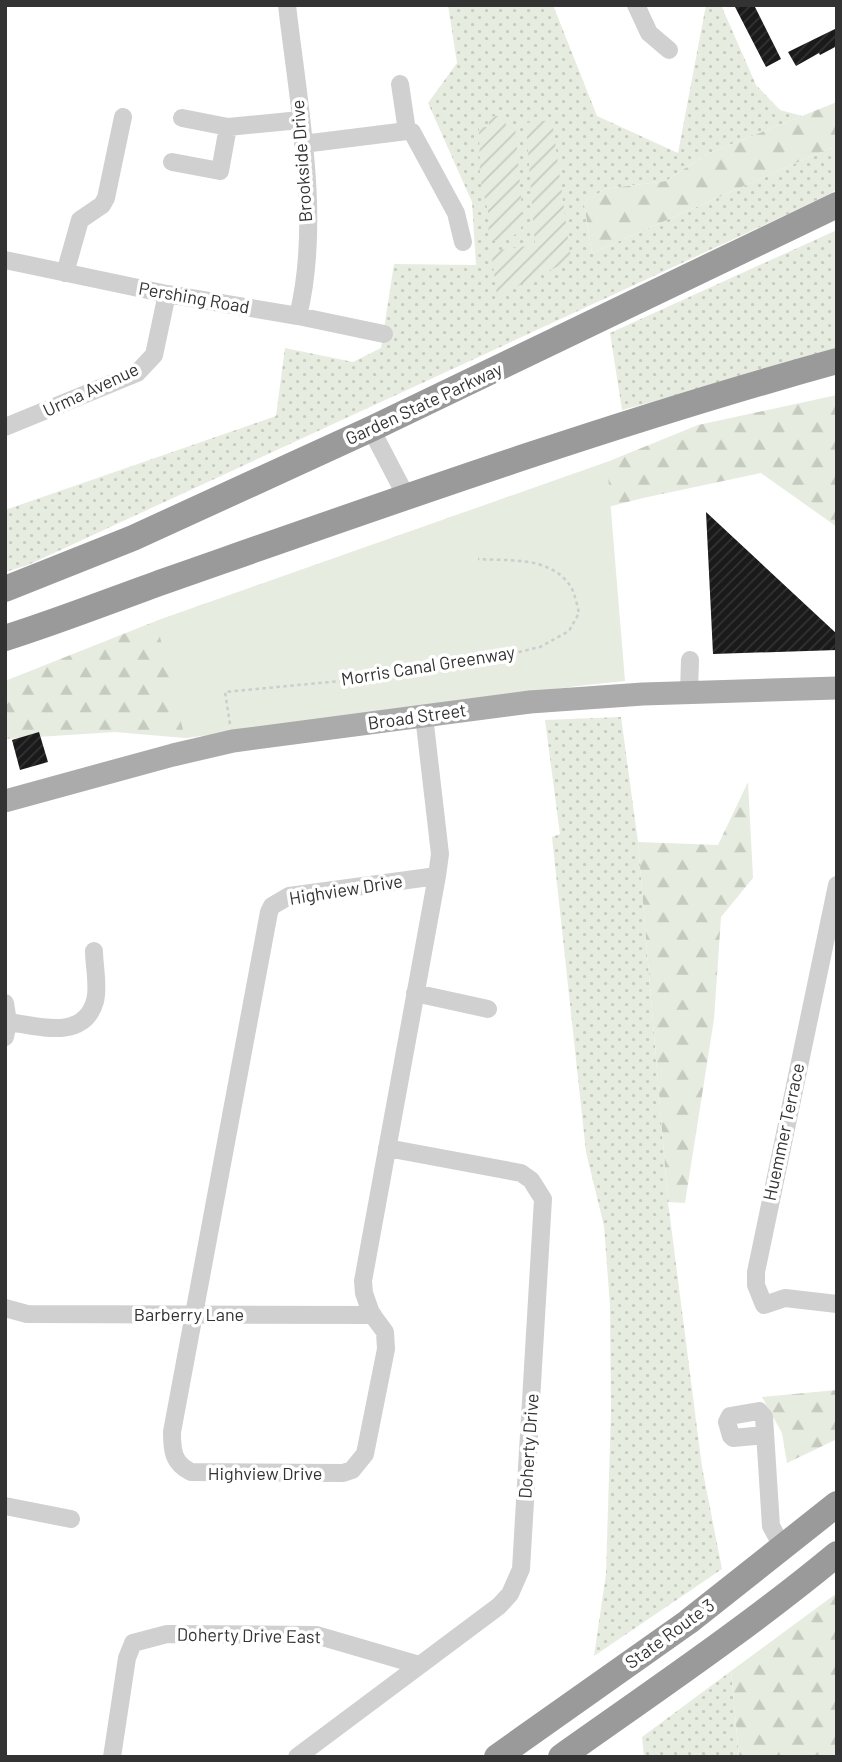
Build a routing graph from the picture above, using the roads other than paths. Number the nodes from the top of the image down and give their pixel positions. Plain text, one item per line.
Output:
1 (287, 5) edge
2 (636, 5) edge
3 (669, 50) dead end
4 (400, 84) dead end
5 (123, 117) dead end
6 (182, 118) dead end
7 (300, 120) junction
8 (228, 127) junction
9 (407, 131) junction
10 (303, 144) junction
11 (172, 162) dead end
12 (837, 205) edge
13 (463, 242) dead end
14 (5, 260) edge
15 (65, 273) junction
16 (167, 294) junction
17 (298, 316) junction
18 (384, 334) dead end
19 (837, 361) edge
20 (5, 427) edge
21 (372, 429) junction
22 (407, 498) junction
23 (5, 589) edge
24 (5, 638) edge
25 (690, 660) dead end
26 (837, 688) edge
27 (689, 693) junction
28 (424, 716) junction
29 (5, 801) edge
30 (437, 876) junction
31 (837, 885) edge
32 (94, 951) dead end
33 (415, 993) junction
34 (5, 1003) edge
35 (488, 1009) dead end
36 (7, 1030) edge
37 (387, 1148) junction
38 (837, 1304) edge
39 (5, 1308) edge
40 (194, 1315) junction
41 (373, 1315) junction
42 (765, 1435) junction
43 (837, 1484) edge
44 (837, 1504) edge
45 (5, 1506) edge
46 (71, 1519) dead end
47 (777, 1537) junction
48 (837, 1553) edge
49 (654, 1646) junction
50 (419, 1665) junction
51 (112, 1757) edge
52 (297, 1757) edge
53 (497, 1757) edge
54 (561, 1757) edge

1 - 7 street, Brookside Drive
2 - 3 street
4 - 9 street
5 - 15 street
6 - 8 street
7 - 8 street
7 - 10 street, Brookside Drive
8 - 11 street
9 - 10 street
9 - 13 street
10 - 17 street, Brookside Drive
12 - 21 highway, Garden State Parkway
14 - 15 street, Pershing Road
15 - 16 street, Pershing Road
16 - 17 street, Pershing Road
16 - 20 street, Urma Avenue
17 - 18 street, Pershing Road
19 - 22 highway
21 - 22 street
21 - 23 highway, Garden State Parkway
22 - 24 highway
25 - 27 street
26 - 27 main road, Broad Street
27 - 28 main road, Broad Street
28 - 29 main road, Broad Street
28 - 30 street, Highview Drive
30 - 33 street, Highview Drive
30 - 40 street, Highview Drive
31 - 38 street, Huemmer Terrace
32 - 36 street
33 - 35 street
33 - 37 street, Highview Drive
34 - 36 street
37 - 41 street, Highview Drive
37 - 50 street, Doherty Drive
39 - 40 street, Barberry Lane
40 - 41 street, Barberry Lane
40 - 41 street, Highview Drive
42 - 42 street
42 - 47 street
43 - 47 highway
44 - 49 highway, State Route 3
45 - 46 street
47 - 49 highway
48 - 54 highway, State Route 3
49 - 53 highway, State Route 3
50 - 51 street, Doherty Drive East
50 - 52 street, Doherty Drive

